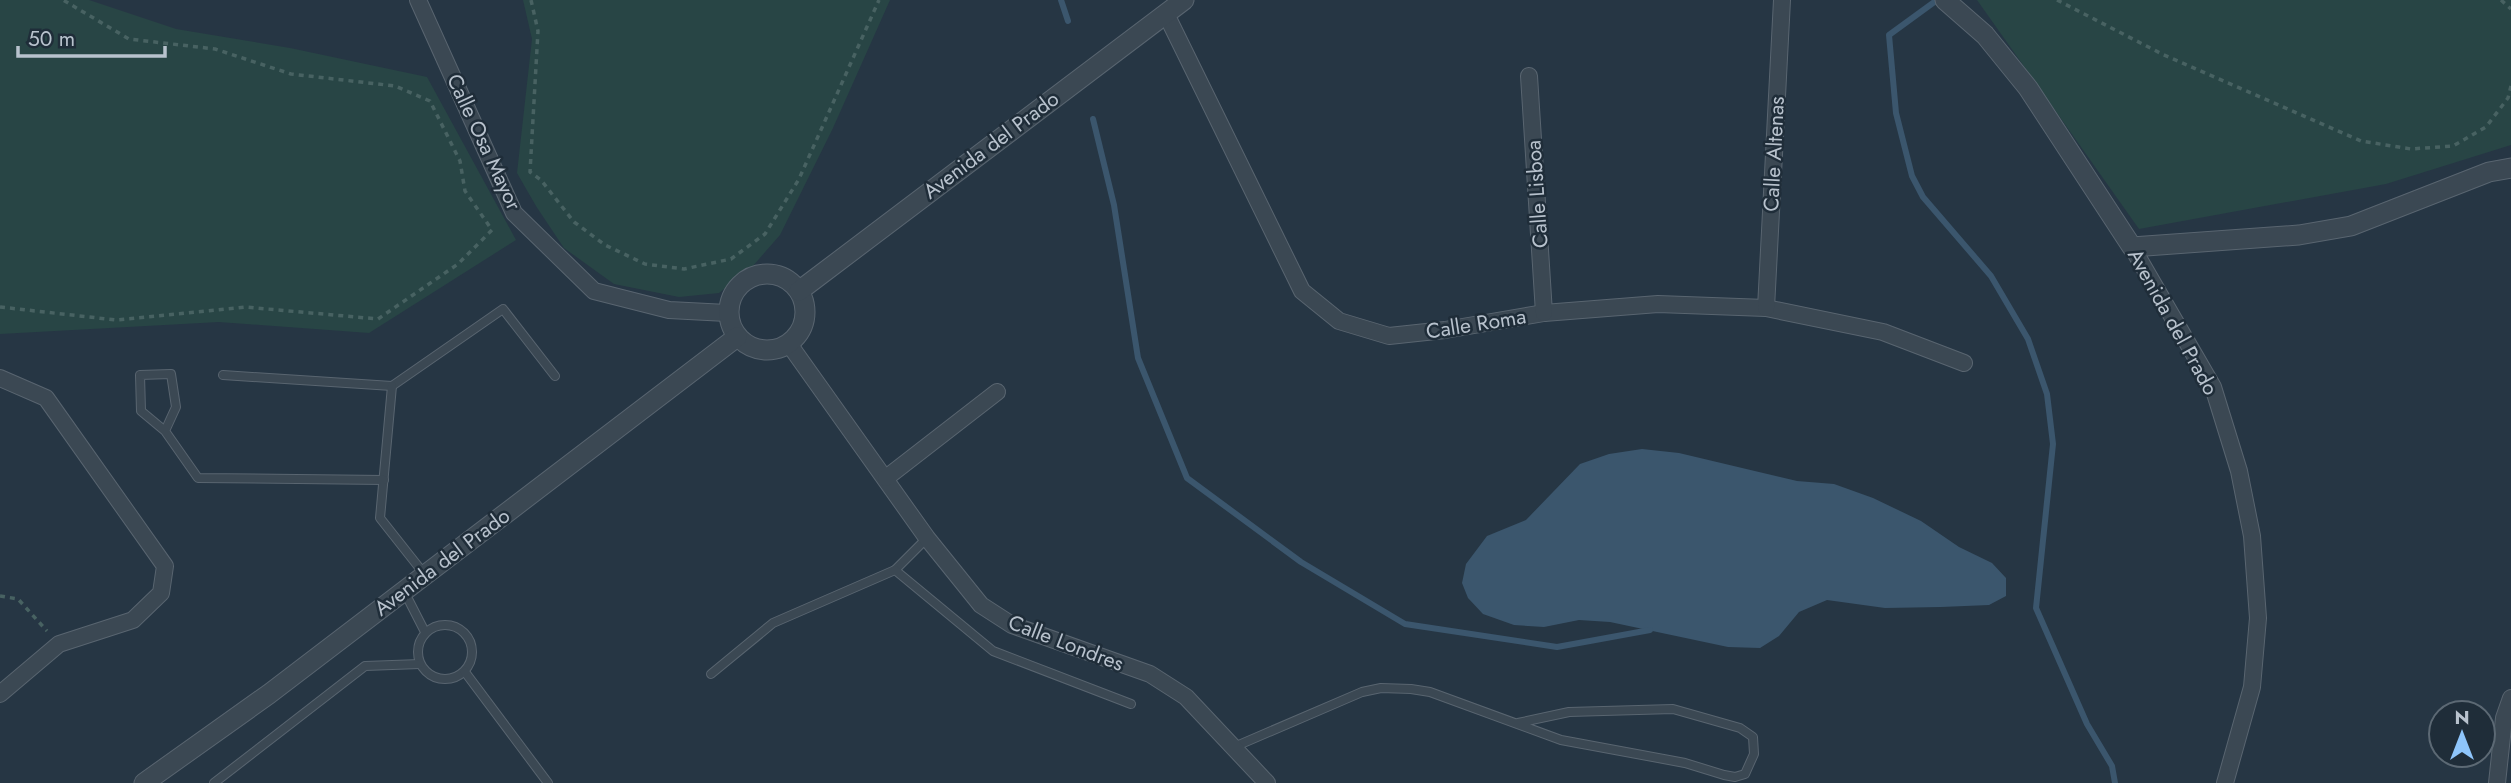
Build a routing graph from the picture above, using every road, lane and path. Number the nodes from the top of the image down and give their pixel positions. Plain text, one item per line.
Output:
1 (62, 0) edge
2 (418, 0) edge
3 (531, 0) edge
4 (878, 0) edge
5 (1184, 0) edge
6 (1782, 0) edge
7 (1945, 0) edge
8 (2057, 0) edge
9 (2501, 0) edge
10 (2511, 9) edge
11 (1166, 14) junction
12 (1529, 76) dead end
13 (2511, 86) edge
14 (2511, 168) edge
15 (2132, 247) junction
16 (799, 291) junction
17 (0, 307) edge
18 (1766, 309) junction
19 (727, 313) junction
20 (1544, 313) junction
21 (737, 337) junction
22 (789, 344) junction
23 (1964, 363) dead end
24 (223, 375) dead end
25 (555, 376) dead end
26 (0, 378) edge
27 (391, 386) junction
28 (997, 392) dead end
29 (165, 431) junction
30 (886, 478) junction
31 (384, 480) junction
32 (927, 538) junction
33 (895, 570) junction
34 (425, 575) junction
35 (404, 591) junction
36 (0, 596) edge
37 (425, 632) junction
38 (59, 644) junction
39 (420, 664) junction
40 (465, 672) junction
41 (711, 674) dead end
42 (0, 694) edge
43 (2511, 698) edge
44 (1131, 704) dead end
45 (1518, 723) junction
46 (1234, 747) junction
47 (144, 783) edge
48 (214, 783) edge
49 (548, 783) edge
50 (1267, 783) edge
51 (2225, 783) edge
52 (2497, 783) edge

1 - 17 path
2 - 19 street, Calle Osa Mayor
3 - 4 path
5 - 11 street, Avenida del Prado
6 - 18 street, Calle Altenas
7 - 15 street, Avenida del Prado
8 - 13 path
9 - 10 path
11 - 16 street, Avenida del Prado
11 - 20 street, Calle Roma
12 - 20 street, Calle Lisboa
14 - 15 street
15 - 51 street, Avenida del Prado
16 - 19 street
16 - 22 street
18 - 20 street, Calle Roma
18 - 23 street, Calle Roma
19 - 21 street
21 - 22 street
21 - 34 street, Avenida del Prado
22 - 30 street, Calle Londres
24 - 27 lane
25 - 27 lane
26 - 38 street
27 - 31 lane
28 - 30 street
29 - 29 lane
29 - 31 lane
30 - 32 street, Calle Londres
31 - 34 lane
32 - 33 lane
32 - 46 street, Calle Londres
33 - 41 lane
33 - 44 lane
34 - 35 street, Avenida del Prado
35 - 37 lane
35 - 47 street, Avenida del Prado
36 - 38 path
37 - 39 lane
37 - 40 lane
38 - 42 street
39 - 40 lane
39 - 48 lane
40 - 49 lane
43 - 52 street
45 - 45 lane
45 - 46 lane
46 - 50 street, Calle Londres

